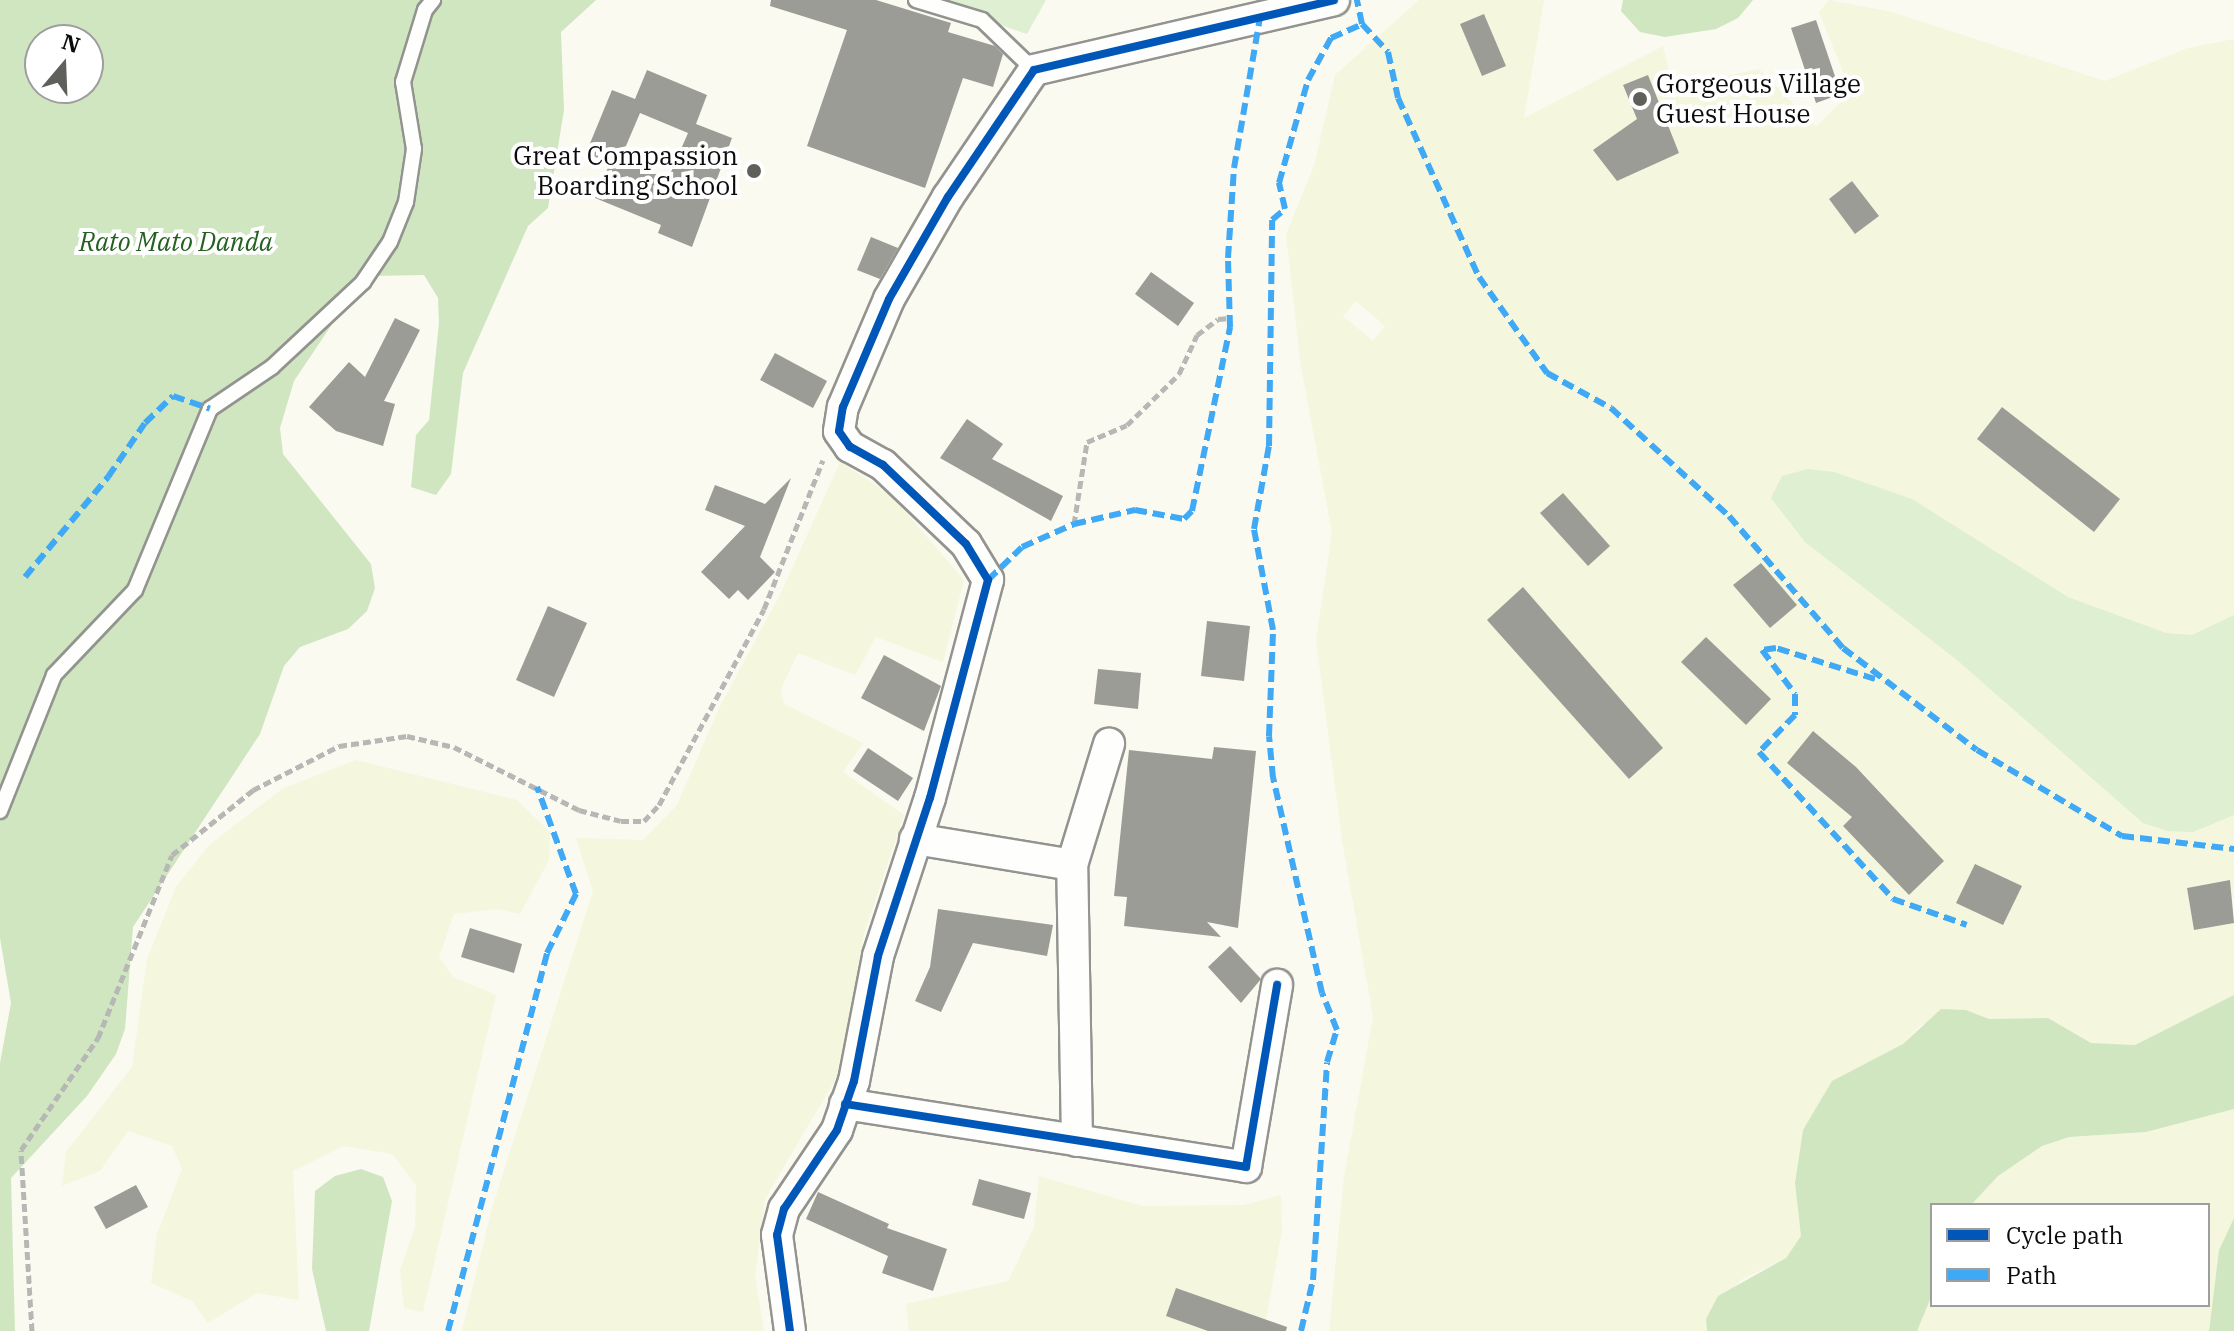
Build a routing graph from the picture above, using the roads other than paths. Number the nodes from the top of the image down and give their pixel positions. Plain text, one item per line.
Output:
1 (433, 0) edge
2 (916, 0) edge
3 (1334, 0) edge
4 (1034, 70) junction
5 (1109, 744) dead end
6 (0, 811) edge
7 (915, 839) junction
8 (1072, 865) junction
9 (1277, 985) dead end
10 (845, 1104) junction
11 (1077, 1141) junction
12 (790, 1331) edge

1 - 6 lane
2 - 4 lane
3 - 4 street
4 - 7 street
5 - 8 street
7 - 8 street
7 - 10 street
8 - 11 street
9 - 11 street
10 - 11 street
10 - 12 street

